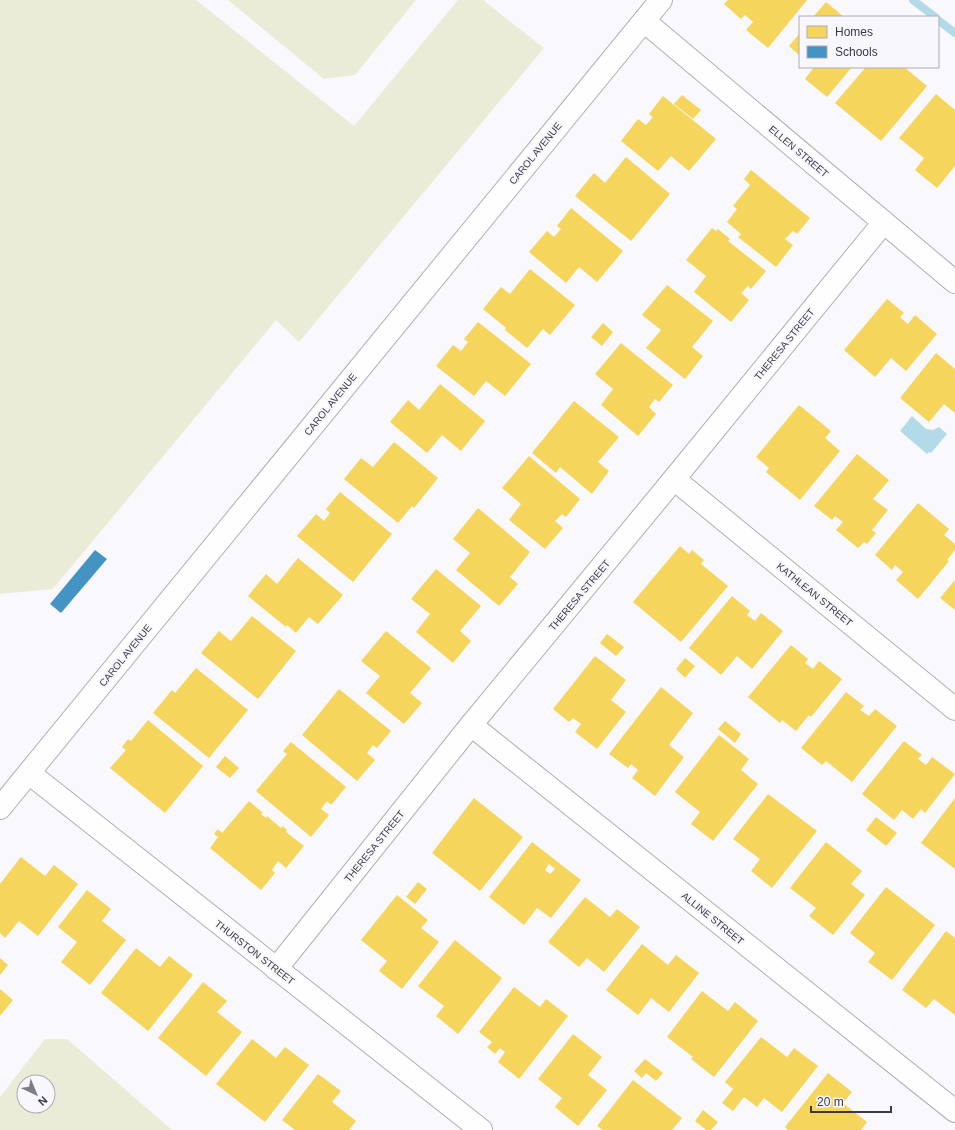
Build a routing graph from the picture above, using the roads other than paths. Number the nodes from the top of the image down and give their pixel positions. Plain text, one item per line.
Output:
1 (661, 0) edge
2 (644, 21) junction
3 (884, 222) junction
4 (955, 282) edge
5 (674, 479) junction
6 (955, 709) edge
7 (471, 725) junction
8 (29, 773) junction
9 (0, 808) edge
10 (276, 969) junction
11 (955, 1111) edge
12 (481, 1130) edge

1 - 2 street, CAROL AVENUE
2 - 3 street, ELLEN STREET
2 - 8 street, CAROL AVENUE
3 - 4 street, ELLEN STREET
3 - 5 street, THERESA STREET
5 - 6 street, KATHLEAN STREET
5 - 7 street, THERESA STREET
7 - 10 street, THERESA STREET
7 - 11 street, ALLINE STREET
8 - 9 street, CAROL AVENUE
8 - 10 street, THURSTON STREET
10 - 12 street, THURSTON STREET

